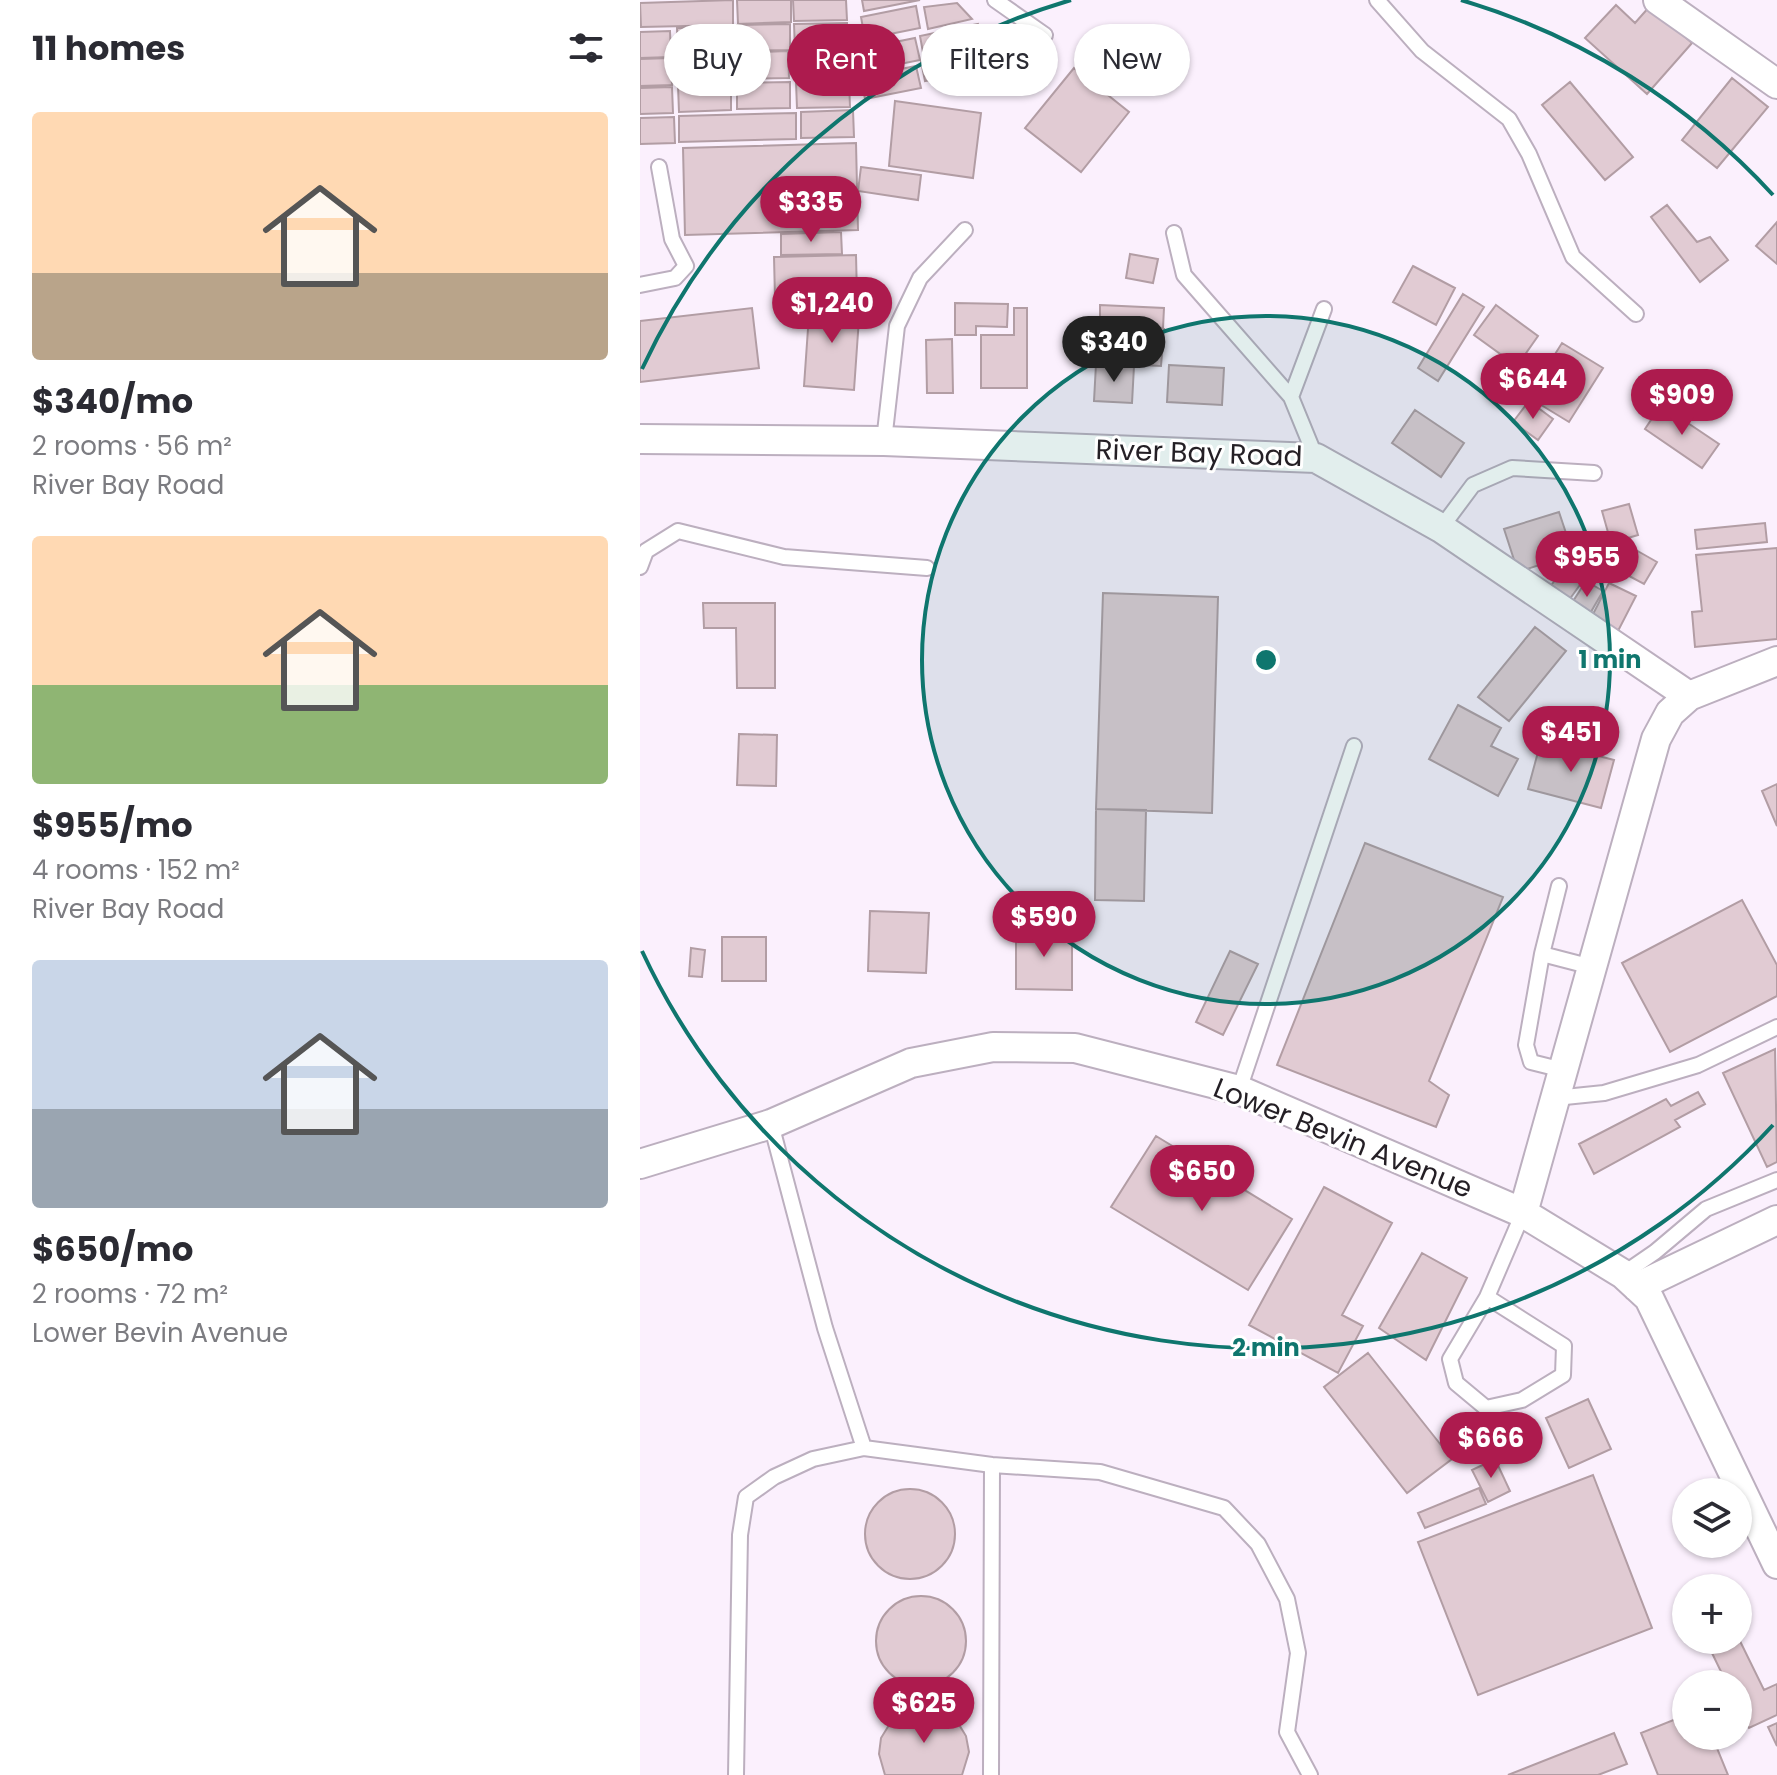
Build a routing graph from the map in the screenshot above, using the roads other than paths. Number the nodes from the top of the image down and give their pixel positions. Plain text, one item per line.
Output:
1 (995, 0) edge
2 (1377, 0) edge
3 (1658, 0) edge
4 (1029, 24) edge
5 (1777, 84) edge
6 (659, 167) dead end
7 (965, 230) dead end
8 (1174, 233) dead end
9 (640, 285) edge
10 (1324, 309) dead end
11 (1636, 314) dead end
12 (1291, 397) junction
13 (640, 439) edge
14 (884, 441) junction
15 (1316, 458) junction
16 (1594, 473) dead end
17 (1441, 528) junction
18 (640, 567) edge
19 (927, 568) dead end
20 (1777, 661) edge
21 (1689, 696) junction
22 (1354, 746) dead end
23 (1559, 886) dead end
24 (1542, 954) junction
25 (1592, 967) junction
26 (1777, 1027) edge
27 (1563, 1070) junction
28 (1239, 1090) junction
29 (1555, 1098) junction
30 (771, 1124) junction
31 (640, 1164) edge
32 (1777, 1180) edge
33 (1523, 1213) junction
34 (1777, 1220) edge
35 (1630, 1280) junction
36 (1487, 1297) junction
37 (864, 1448) junction
38 (992, 1465) junction
39 (1777, 1564) edge
40 (736, 1775) edge
41 (991, 1775) edge
42 (1310, 1775) edge

1 - 4 lane
2 - 11 lane
3 - 5 street
6 - 9 lane
7 - 14 lane
8 - 12 lane
10 - 12 lane
12 - 15 lane
13 - 14 street, River Bay Road
14 - 15 street, River Bay Road
15 - 17 street, River Bay Road
16 - 17 lane
17 - 21 street, River Bay Road
18 - 19 lane
20 - 21 street
21 - 25 street
22 - 28 lane
23 - 24 lane
24 - 25 lane
24 - 27 lane
25 - 27 street
26 - 29 lane
27 - 29 street
28 - 30 street, Lower Bevin Avenue
28 - 33 street, Lower Bevin Avenue
29 - 33 street
30 - 31 street, Lower Bevin Avenue
30 - 37 lane
32 - 35 lane
33 - 35 street, Lower Bevin Avenue
33 - 36 lane
34 - 35 street
35 - 39 street, Lower Bevin Avenue
36 - 36 lane
37 - 38 lane
37 - 40 lane
38 - 41 lane
38 - 42 lane

